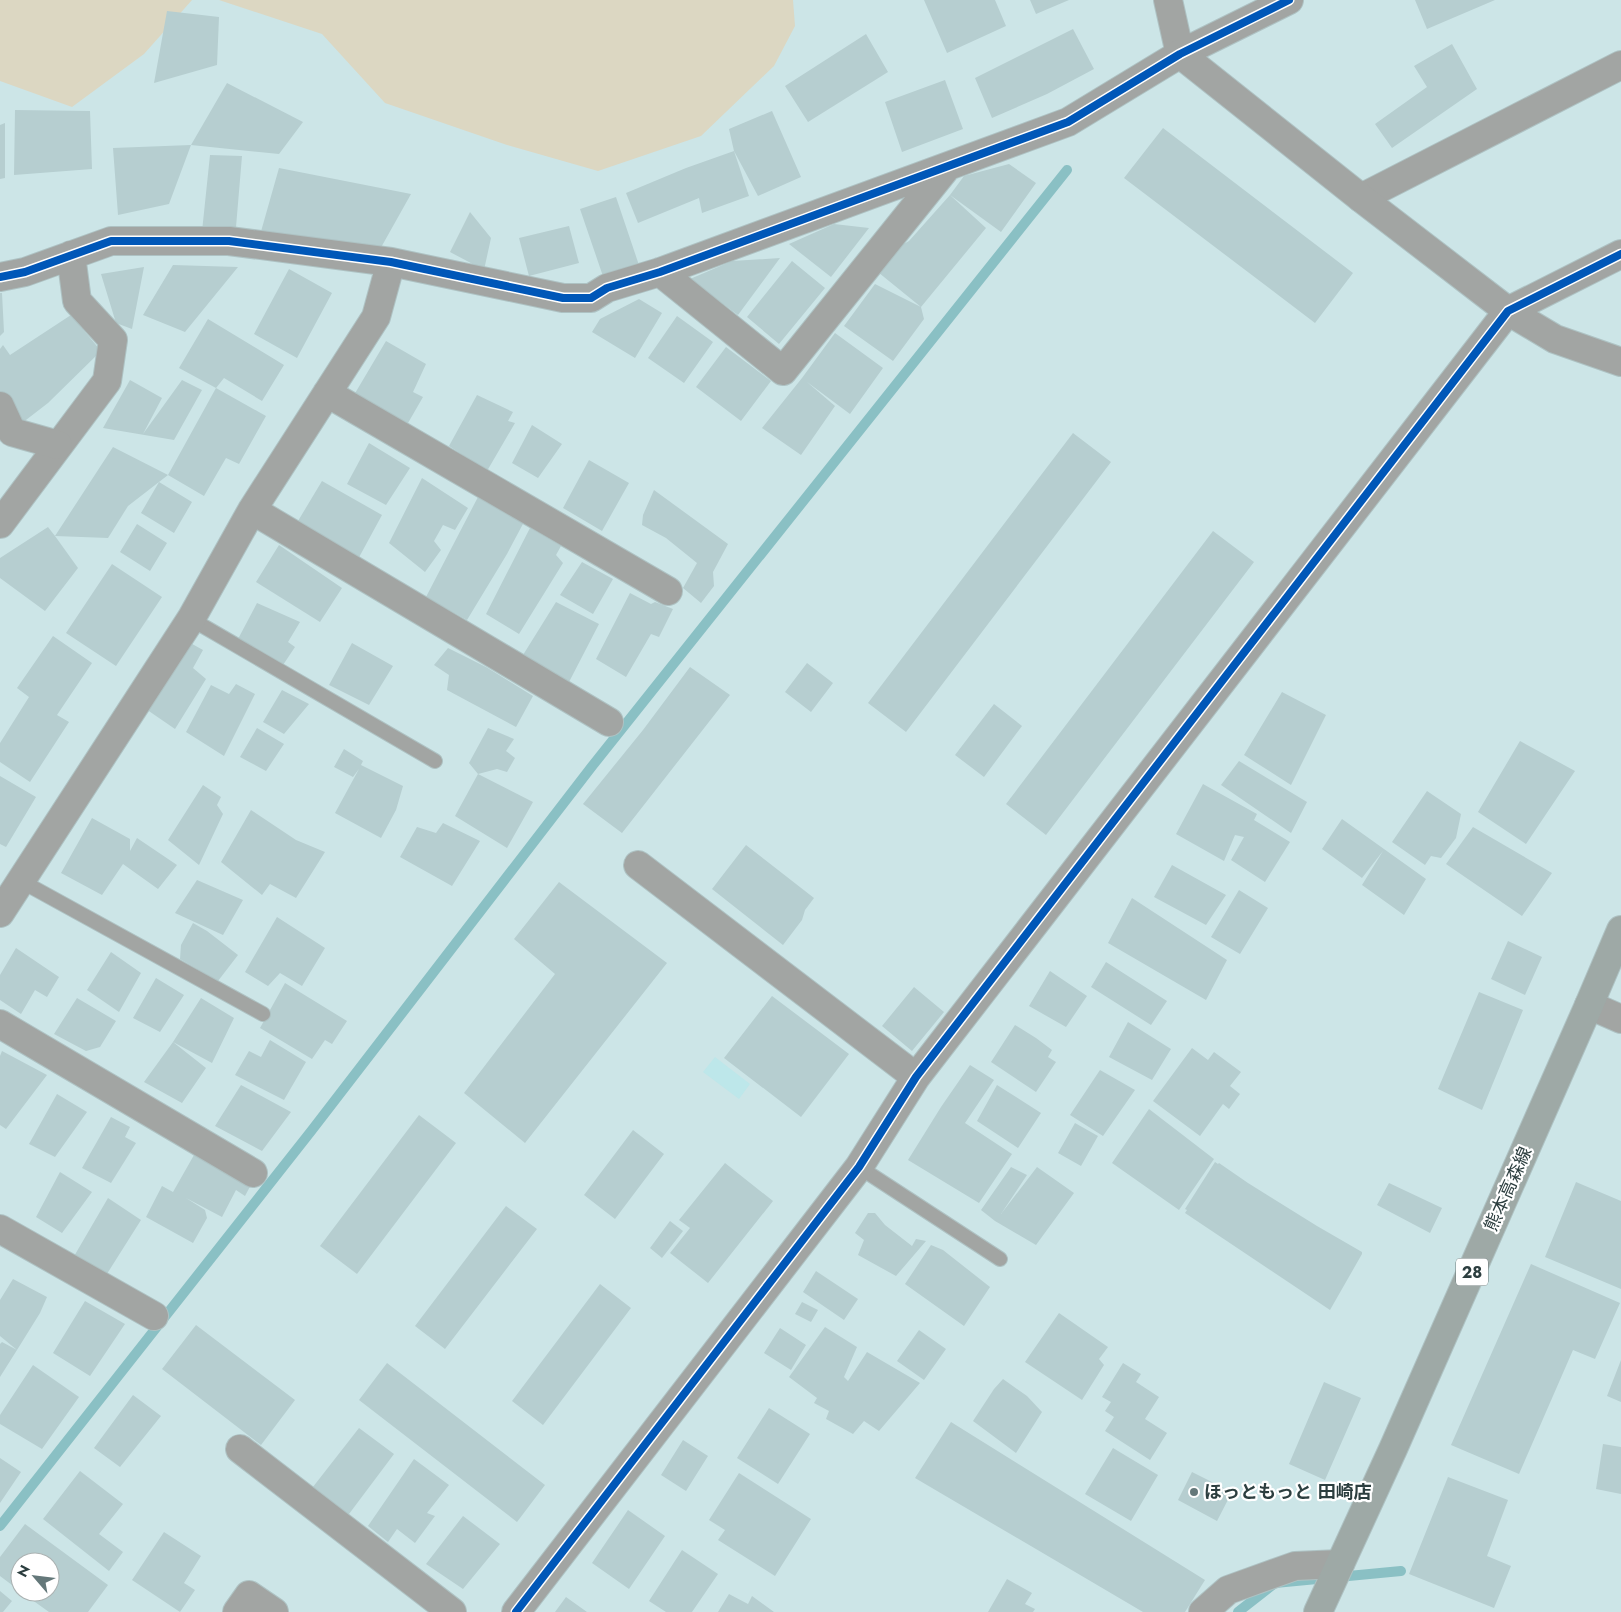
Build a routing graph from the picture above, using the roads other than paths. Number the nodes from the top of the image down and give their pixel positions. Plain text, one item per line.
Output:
1 (1168, 0) edge
2 (1290, 0) edge
3 (1180, 54) junction
4 (1621, 65) edge
5 (947, 167) junction
6 (1361, 198) junction
7 (1621, 254) edge
8 (71, 255) junction
9 (391, 262) junction
10 (660, 272) junction
11 (0, 277) edge
12 (1508, 311) junction
13 (1621, 362) edge
14 (327, 393) junction
15 (0, 406) edge
16 (58, 445) junction
17 (252, 510) junction
18 (0, 524) edge
19 (668, 591) dead end
20 (191, 619) junction
21 (609, 722) dead end
22 (435, 762) dead end
23 (638, 865) dead end
24 (21, 881) junction
25 (0, 913) edge
26 (1621, 930) edge
27 (1589, 1005) junction
28 (263, 1014) dead end
29 (1621, 1019) edge
30 (0, 1024) edge
31 (916, 1078) junction
32 (859, 1167) junction
33 (253, 1173) dead end
34 (0, 1229) edge
35 (1000, 1259) dead end
36 (154, 1316) dead end
37 (240, 1449) dead end
38 (1340, 1564) junction
39 (237, 1612) edge
40 (274, 1612) edge
41 (452, 1612) edge
42 (516, 1612) edge
43 (1203, 1612) edge
44 (1318, 1612) edge

1 - 3 street
2 - 3 street
3 - 5 street
3 - 6 street
4 - 6 street
5 - 10 street
5 - 10 street
6 - 12 street
7 - 12 street
8 - 9 street
8 - 11 street
8 - 16 street
9 - 10 street
9 - 14 street
12 - 13 street
12 - 31 street
14 - 17 street
14 - 19 street
15 - 16 street
16 - 18 street
17 - 20 street
17 - 21 street
20 - 22 lane
20 - 24 street
23 - 31 street
24 - 25 street
24 - 28 lane
26 - 27 main road, 熊本高森線 / 28
27 - 29 street
27 - 38 main road, 熊本高森線 / 28
30 - 33 street
31 - 32 street
32 - 35 lane
32 - 42 street
34 - 36 street
37 - 41 street
38 - 43 street
38 - 44 main road, 熊本高森線 / 28
39 - 40 street

